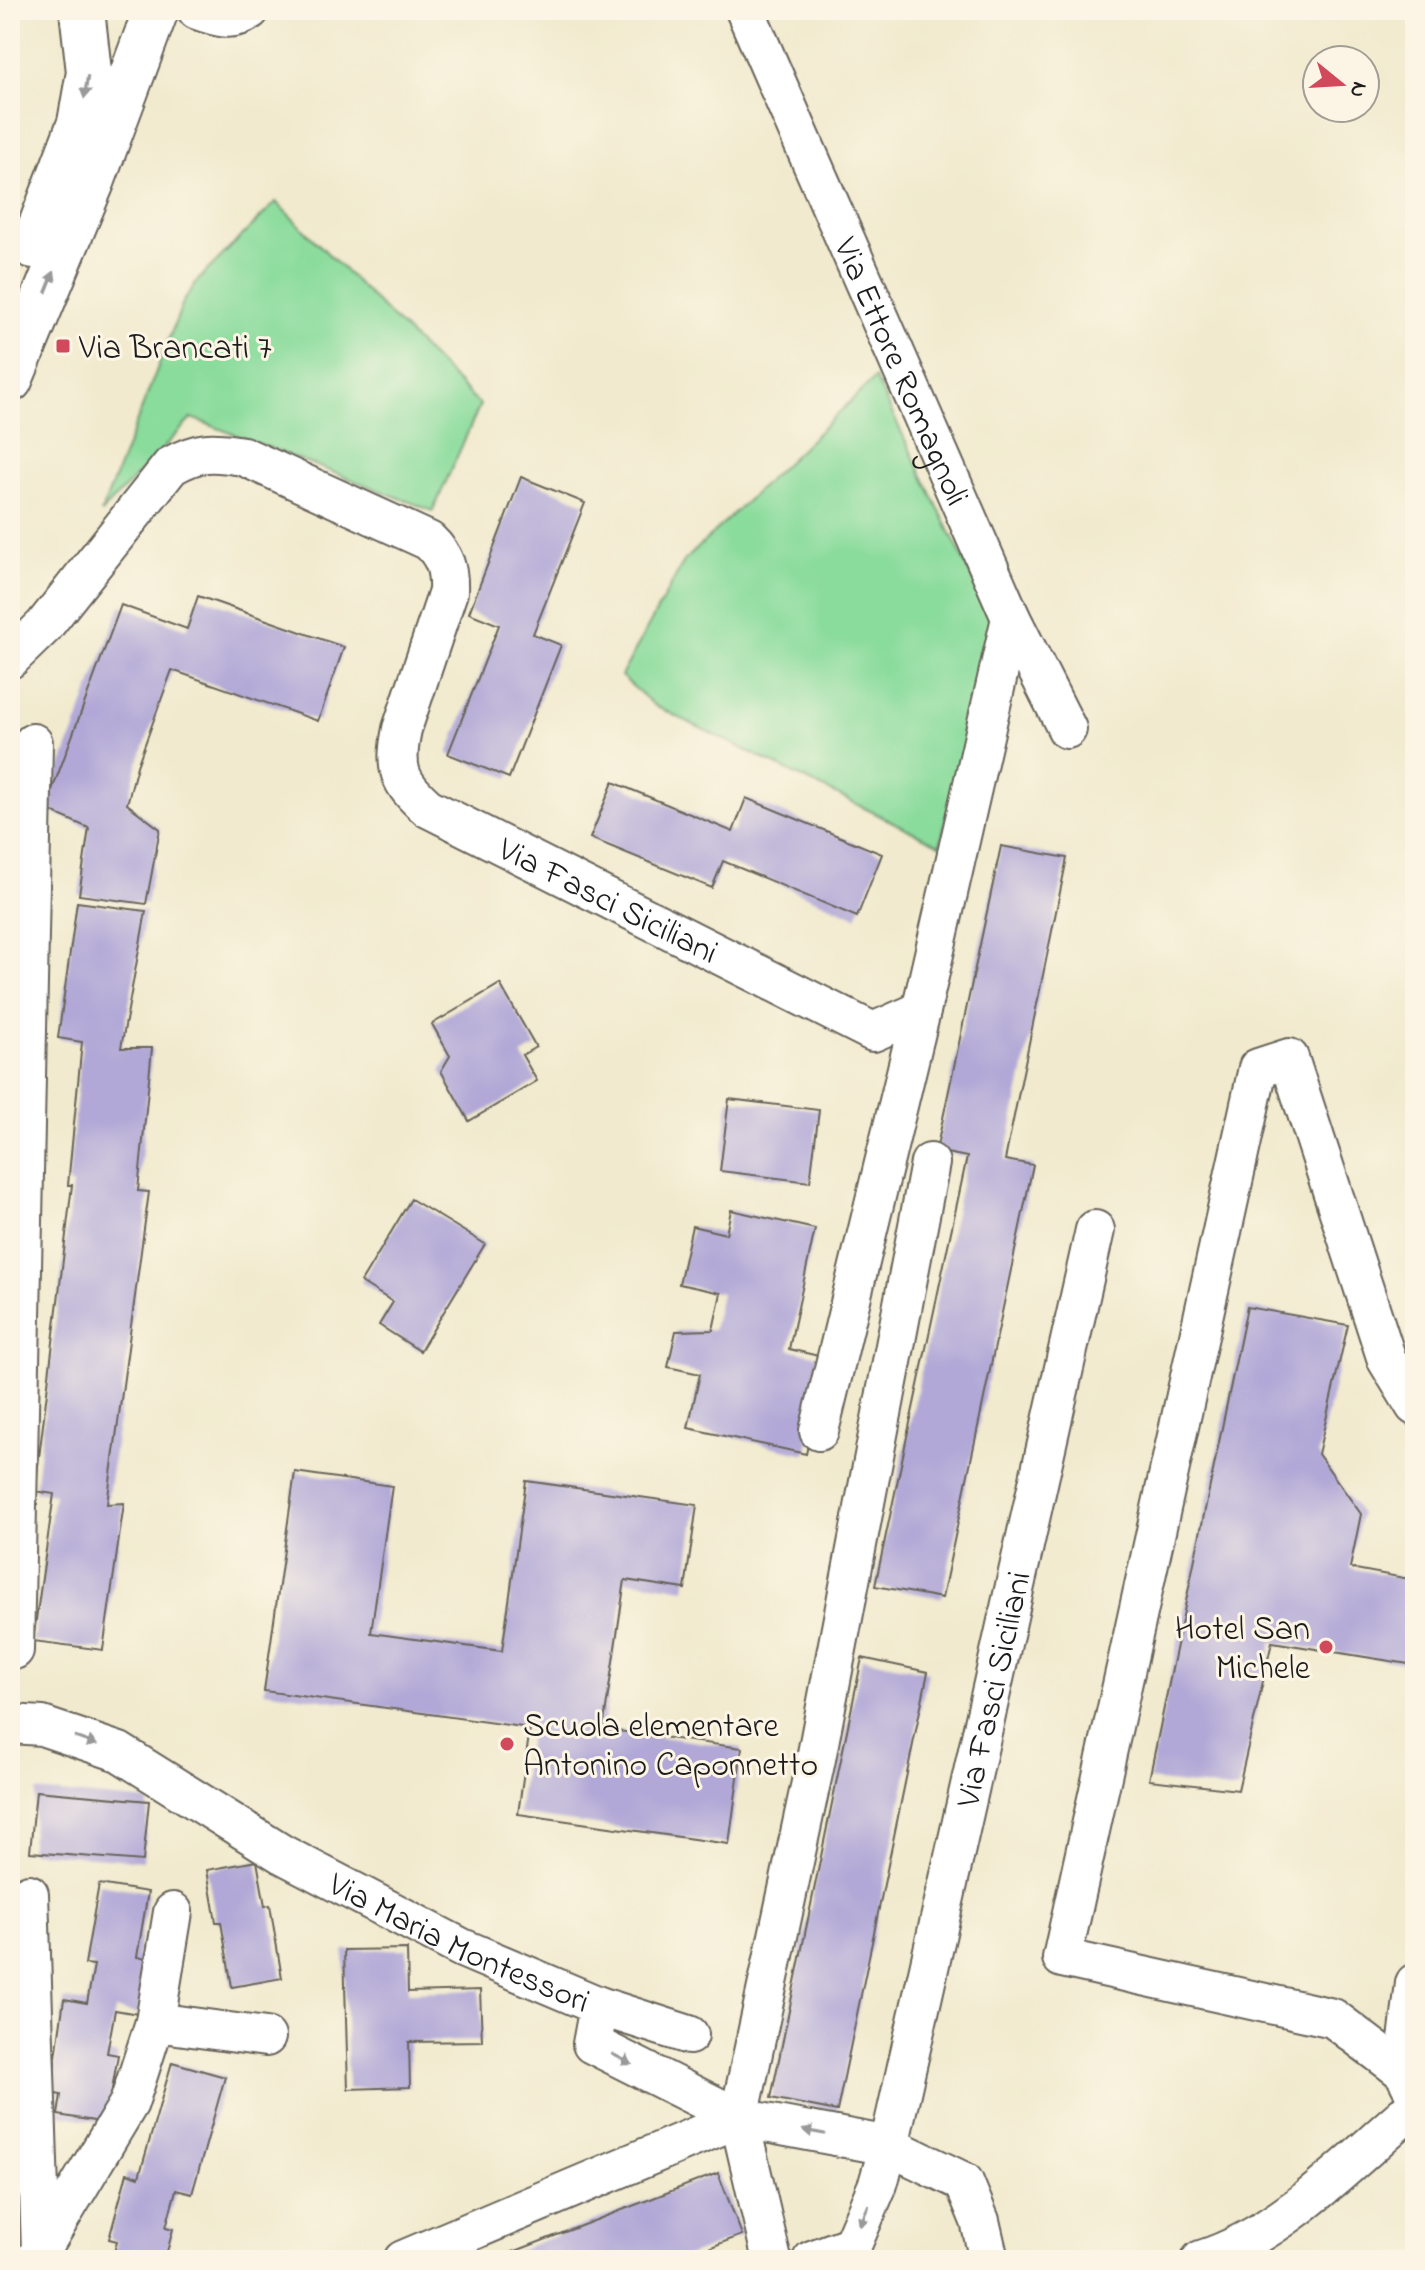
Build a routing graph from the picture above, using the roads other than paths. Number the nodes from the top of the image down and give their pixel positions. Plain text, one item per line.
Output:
1 (82, 10) edge
2 (156, 10) edge
3 (197, 10) edge
4 (250, 10) edge
5 (745, 10) edge
6 (10, 307) edge
7 (10, 380) edge
8 (1011, 618) junction
9 (10, 659) edge
10 (1067, 729) dead end
11 (33, 743) dead end
12 (921, 1011) junction
13 (930, 1163) dead end
14 (1095, 1230) dead end
15 (1415, 1406) edge
16 (819, 1431) dead end
17 (10, 1651) edge
18 (10, 1724) edge
19 (29, 1894) dead end
20 (173, 1912) dead end
21 (1415, 1983) edge
22 (599, 2006) junction
23 (155, 2022) junction
24 (689, 2035) dead end
25 (266, 2037) dead end
26 (1411, 2091) edge
27 (739, 2118) junction
28 (889, 2146) junction
29 (38, 2255) edge
30 (403, 2260) edge
31 (772, 2260) edge
32 (812, 2260) edge
33 (989, 2260) edge
34 (1201, 2260) edge

1 -> 6 main road
7 -> 2 main road
3 - 4 street
5 - 8 street, Via Ettore Romagnoli
8 - 10 street, Via Ettore Romagnoli
8 - 12 street
9 - 12 street, Via Fasci Siciliani
11 - 17 street
12 - 16 street
13 - 27 street
14 - 28 street, Via Fasci Siciliani
15 - 26 street
18 -> 22 street, Via Maria Montessori
19 - 29 street
20 - 23 street
21 - 26 street
22 - 24 street
22 -> 27 street, Via Maria Montessori
23 - 25 street
23 - 29 street
26 - 34 street
28 -> 27 street
27 - 30 street
27 - 31 street
28 -> 32 street, Via Fasci Siciliani
28 - 33 street

